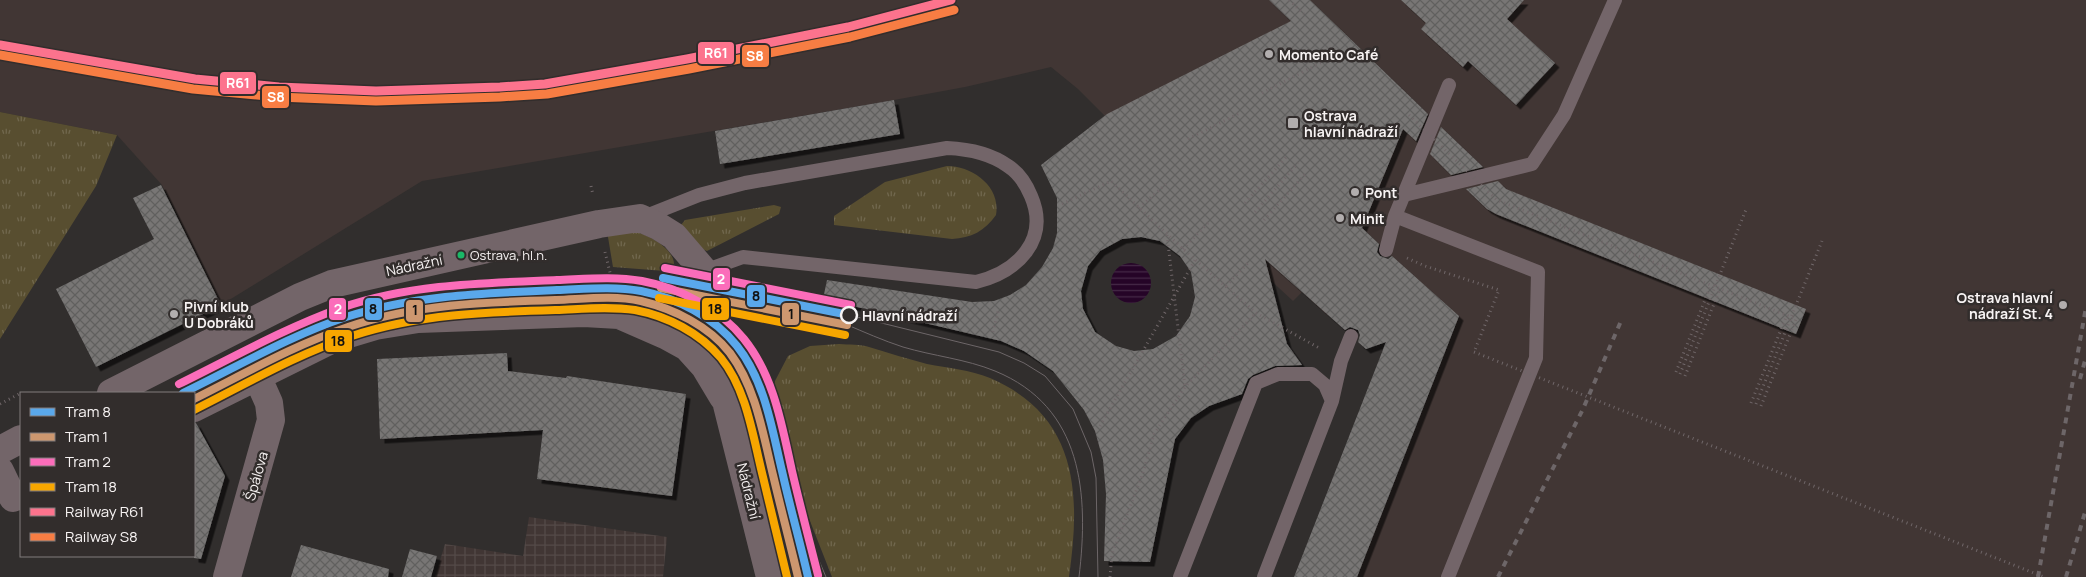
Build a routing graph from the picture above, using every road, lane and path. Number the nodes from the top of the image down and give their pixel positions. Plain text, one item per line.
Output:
1 (1289, 0) edge
2 (1615, 0) edge
3 (1304, 14) dead end
4 (1330, 58) dead end
5 (1449, 85) dead end
6 (1262, 93) dead end
7 (1240, 113) dead end
8 (1409, 115) dead end
9 (1188, 140) dead end
10 (1288, 155) dead end
11 (1298, 163) dead end
12 (1307, 172) dead end
13 (1166, 184) dead end
14 (591, 186) dead end
15 (1404, 195) junction
16 (1245, 203) dead end
17 (1062, 204) dead end
18 (1748, 207) dead end
19 (1139, 208) junction
20 (1255, 212) dead end
21 (1396, 216) junction
22 (640, 218) junction
23 (1264, 220) dead end
24 (1208, 223) dead end
25 (599, 224) junction
26 (1166, 234) junction
27 (1822, 241) dead end
28 (1183, 249) junction
29 (1386, 250) dead end
30 (1195, 260) junction
31 (1250, 261) dead end
32 (1424, 266) dead end
33 (704, 271) junction
34 (1711, 285) junction
35 (1226, 286) junction
36 (1715, 287) junction
37 (1720, 289) junction
38 (1174, 296) junction
39 (999, 308) dead end
40 (619, 315) junction
41 (1787, 316) junction
42 (1791, 317) junction
43 (993, 332) dead end
44 (1351, 336) dead end
45 (1676, 372) dead end
46 (1680, 374) dead end
47 (257, 376) junction
48 (1685, 376) dead end
49 (1185, 387) junction
50 (113, 392) edge
51 (19, 394) dead end
52 (1332, 401) junction
53 (1751, 403) dead end
54 (0, 404) edge
55 (1756, 404) dead end
56 (727, 405) junction
57 (1761, 406) dead end
58 (195, 407) edge
59 (1100, 426) dead end
60 (20, 440) edge
61 (0, 450) edge
62 (0, 471) edge
63 (12, 499) edge
64 (227, 577) edge
65 (770, 577) edge
66 (1110, 577) edge
67 (1180, 577) edge
68 (1264, 577) edge
69 (1448, 577) edge
70 (2044, 577) edge

1 - 3 path
2 - 15 lane
4 - 6 path
5 - 15 lane
7 - 9 path
8 - 34 path, bridge
10 - 16 path
11 - 20 path
12 - 23 path
13 - 19 path
14 - 25 path
15 - 21 lane
17 - 19 path
18 - 36 path, bridge
19 - 26 path
21 - 29 lane
21 - 69 lane
22 - 25 street, Nádražní
22 - 33 street, Nádražní
22 - 33 lane
24 - 28 path
25 - 40 path
25 - 50 street, Nádražní
26 - 28 path
26 - 38 path
27 - 42 path, bridge
28 - 30 path
30 - 35 path
30 - 38 path
31 - 35 path
32 - 70 path, bridge
33 - 40 lane
33 - 56 street, Nádražní
34 - 36 path, bridge
34 - 45 path
35 - 49 path
36 - 37 path, bridge
36 - 46 path
37 - 41 path, bridge
37 - 48 path
38 - 49 path
38 - 59 path
39 - 43 path
40 - 47 street, Nádražní
40 - 56 street, Nádražní
41 - 42 path, bridge
41 - 53 path
42 - 55 path
42 - 57 path, bridge
44 - 52 lane
47 - 58 street, Nádražní
47 - 64 street, Špálova
49 - 66 path
51 - 54 path
52 - 67 lane
52 - 68 lane
56 - 65 street, Nádražní
60 - 61 street
62 - 63 street

